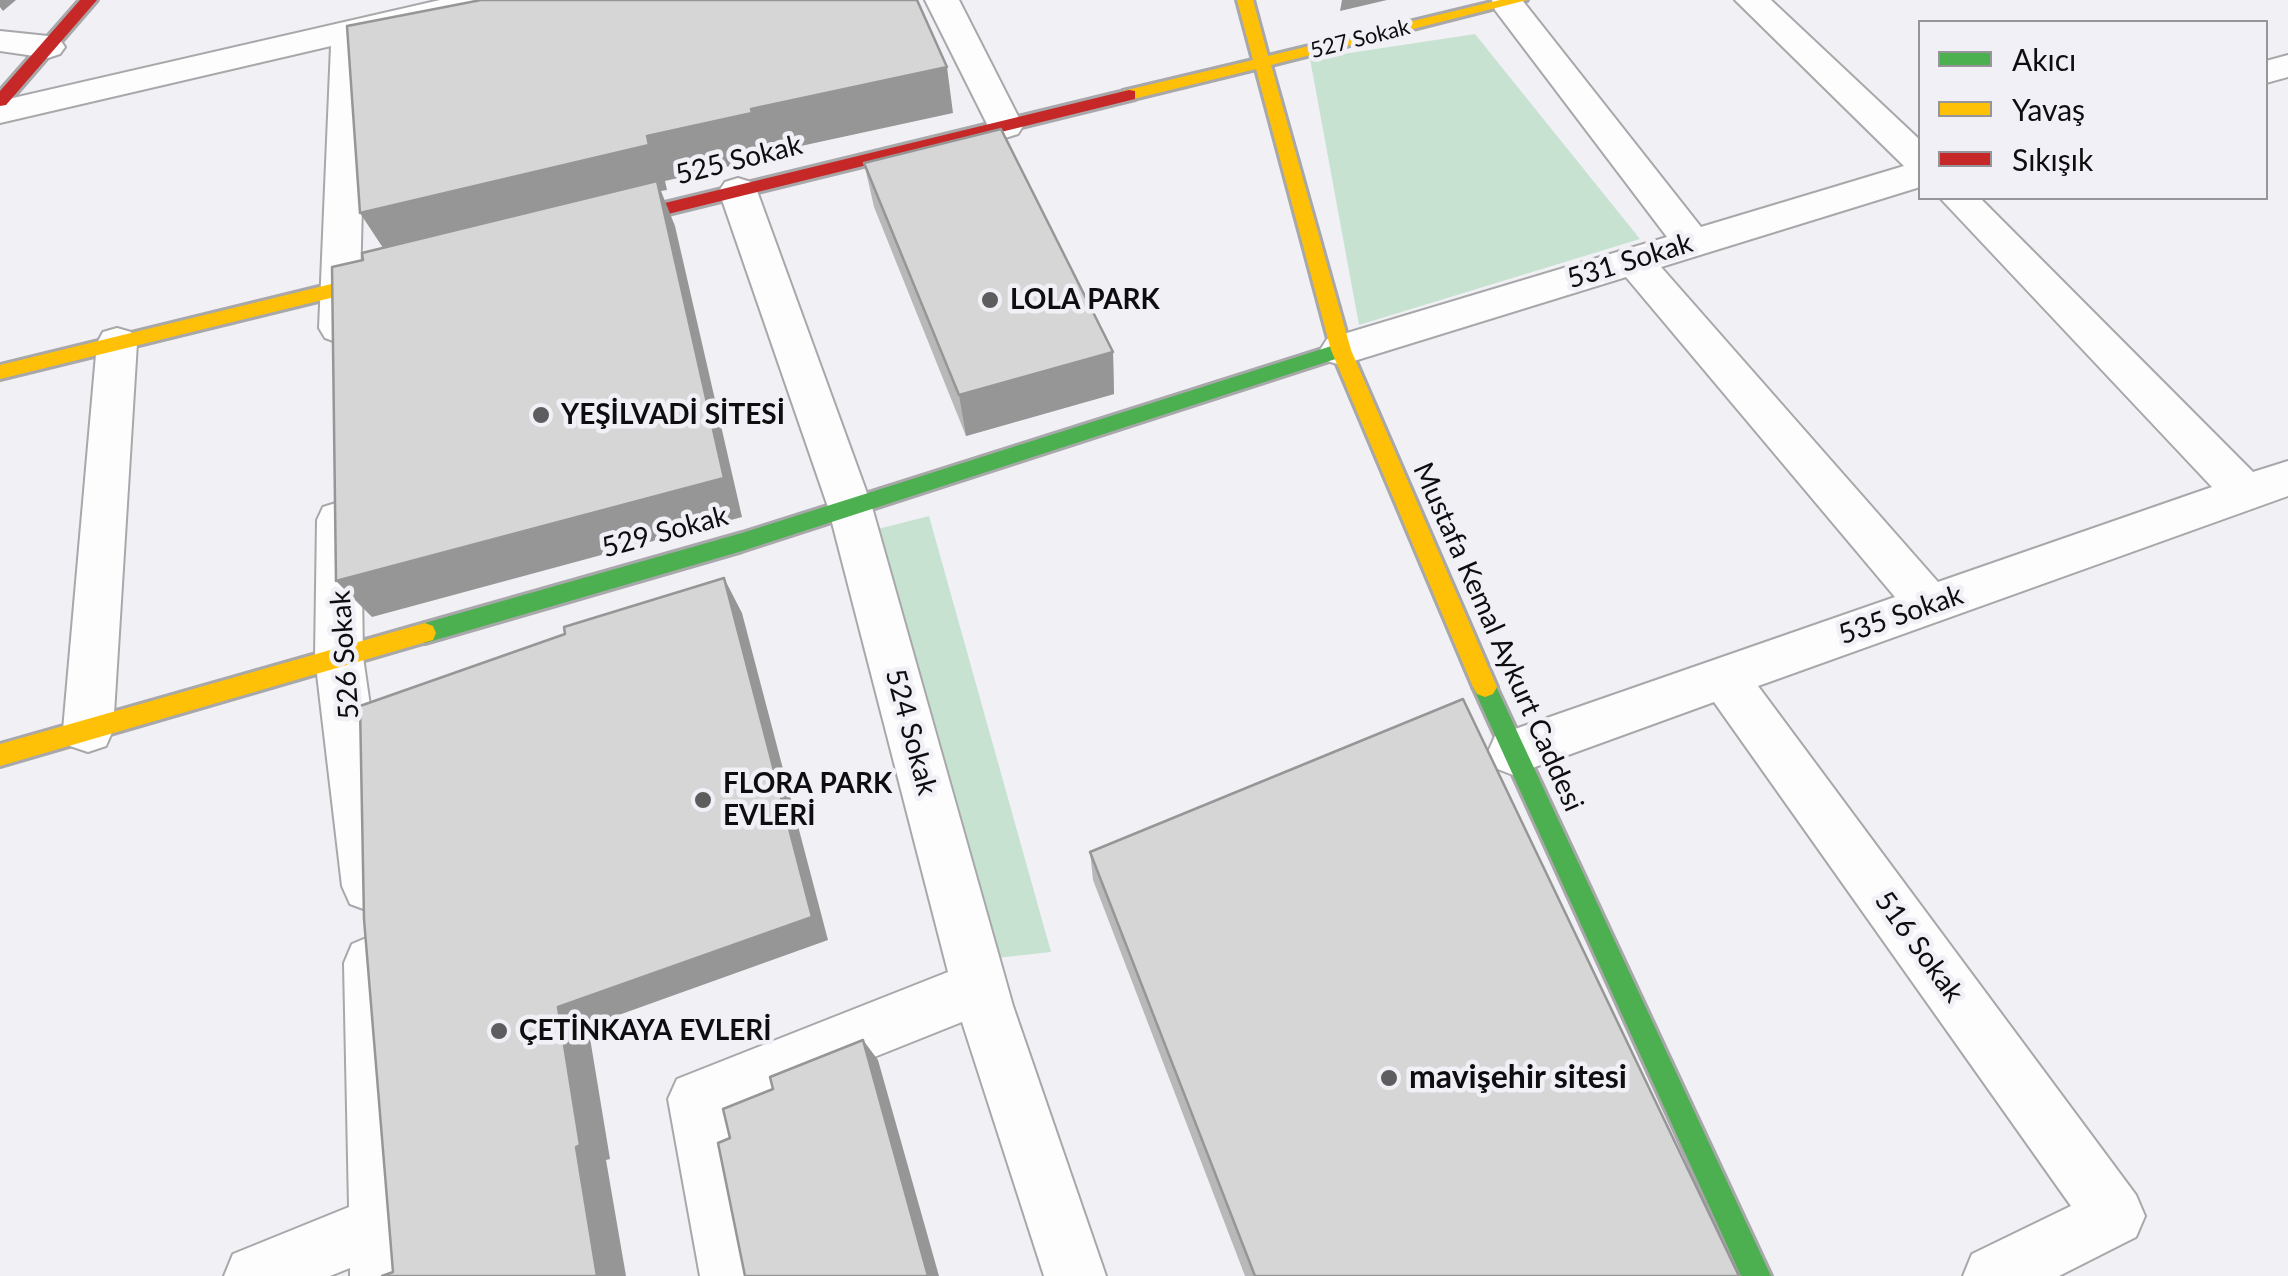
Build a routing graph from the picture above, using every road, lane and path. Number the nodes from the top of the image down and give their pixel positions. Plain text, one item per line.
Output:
1 (90, 0) edge
2 (484, 0) edge
3 (942, 0) edge
4 (1245, 0) edge
5 (1752, 0) edge
6 (1510, 1) edge
7 (349, 32) junction
8 (0, 41) edge
9 (48, 46) junction
10 (1260, 64) junction
11 (0, 101) edge
12 (0, 112) edge
13 (1004, 126) junction
14 (1918, 158) edge
15 (1918, 175) edge
16 (738, 191) junction
17 (1960, 200) edge
18 (567, 233) edge
19 (1692, 242) junction
20 (1633, 260) junction
21 (434, 266) edge
22 (339, 288) junction
23 (117, 343) junction
24 (1341, 350) junction
25 (339, 366) edge
26 (0, 372) edge
27 (339, 482) edge
28 (2267, 485) edge
29 (850, 507) junction
30 (1930, 605) junction
31 (339, 657) junction
32 (1724, 678) junction
33 (88, 730) junction
34 (1513, 752) junction
35 (0, 755) edge
36 (980, 988) junction
37 (380, 1251) edge
38 (255, 1276) edge
39 (731, 1276) edge
40 (1074, 1276) edge
41 (1756, 1276) edge
42 (1994, 1276) edge

1 - 9 street
2 - 7 street
3 - 13 street
4 - 10 street, Mustafa Kemal Aykurt Caddesi
5 - 14 street
6 - 10 street, 527 Sokak
6 - 19 street
7 - 12 street
7 - 22 street
8 - 9 street
9 - 11 street
10 - 13 street, 525 Sokak
10 - 24 street, Mustafa Kemal Aykurt Caddesi
13 - 16 street, 525 Sokak
15 - 19 street, 531 Sokak
16 - 18 street, 525 Sokak
16 - 29 street, 524 Sokak
17 - 28 street
19 - 20 street, 531 Sokak
20 - 24 street, 531 Sokak
20 - 30 street
21 - 22 street
22 - 23 street
22 - 25 street
23 - 26 street
23 - 33 street
24 - 29 street, 529 Sokak
24 - 34 street, Mustafa Kemal Aykurt Caddesi
27 - 31 street, 526 Sokak
28 - 30 street, 535 Sokak
29 - 31 street, 529 Sokak
29 - 36 street, 524 Sokak
30 - 32 street, 535 Sokak
31 - 33 street, 529 Sokak
31 - 37 street, 526 Sokak
32 - 34 street, 535 Sokak
32 - 42 street, 516 Sokak
33 - 35 street, 529 Sokak
34 - 41 street, Mustafa Kemal Aykurt Caddesi
36 - 39 street
36 - 40 street, 524 Sokak
37 - 38 street

